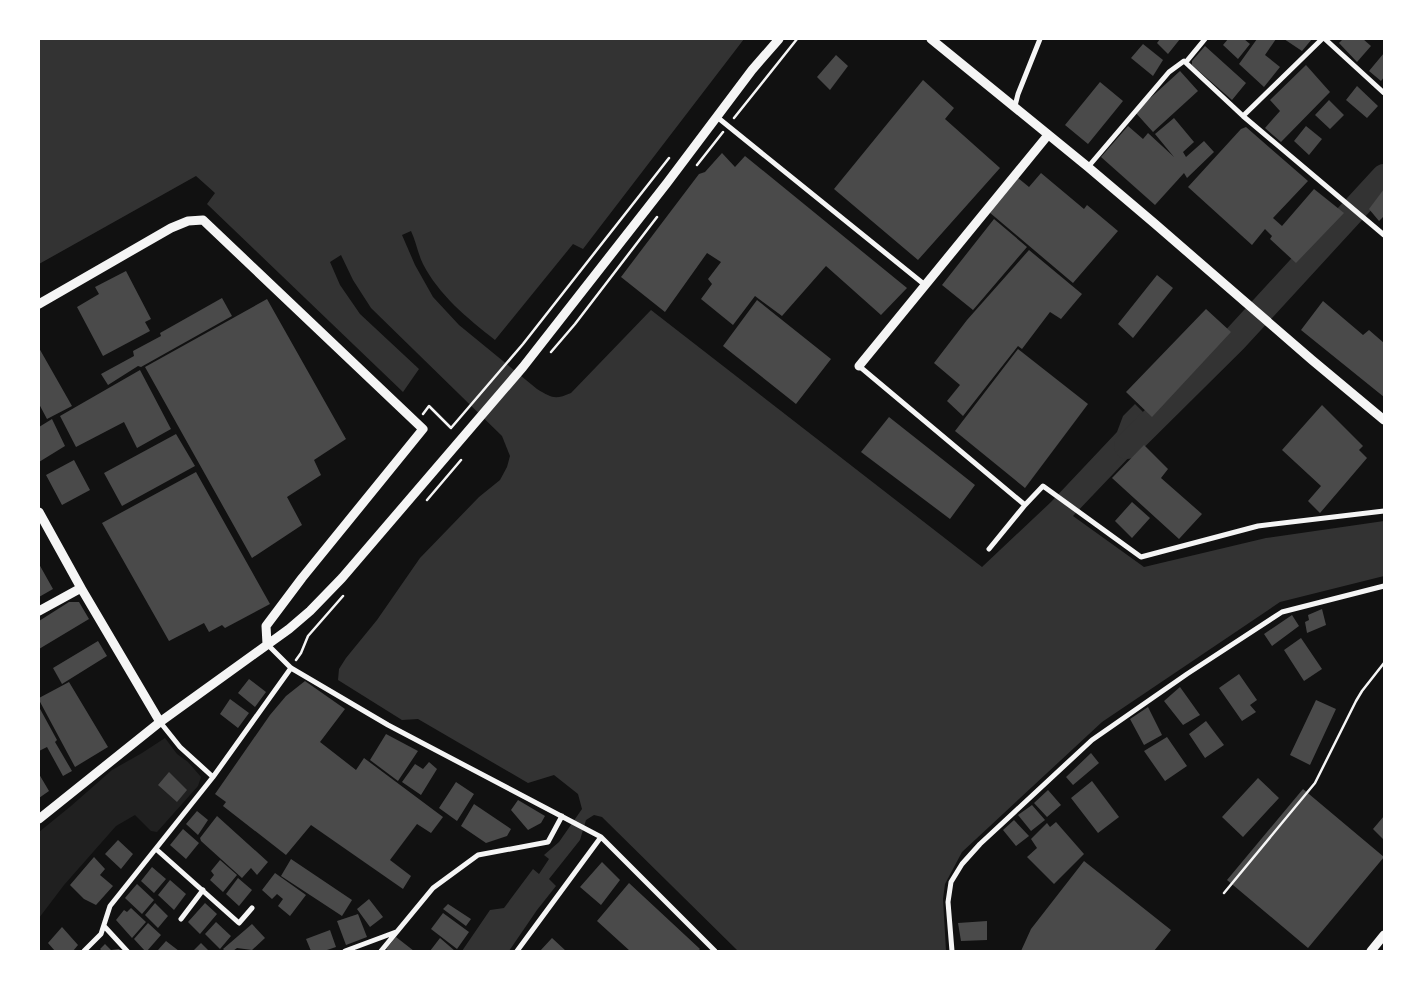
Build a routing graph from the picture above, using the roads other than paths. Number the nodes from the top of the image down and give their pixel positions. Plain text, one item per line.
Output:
1 (779, 39) edge
2 (931, 39) edge
3 (1040, 39) edge
4 (1204, 39) edge
5 (1324, 39) edge
6 (1186, 62) junction
7 (1384, 93) edge
8 (1015, 106) junction
9 (1243, 116) junction
10 (717, 117) junction
11 (1048, 135) junction
12 (1088, 167) junction
13 (1384, 236) edge
14 (925, 285) junction
15 (39, 304) edge
16 (859, 366) joint
17 (1384, 420) edge
18 (1024, 505) junction
19 (1384, 511) edge
20 (39, 512) edge
21 (989, 548) dead end
22 (1384, 586) edge
23 (81, 588) junction
24 (39, 611) edge
25 (267, 644) junction
26 (291, 668) junction
27 (160, 722) junction
28 (213, 777) junction
29 (562, 816) junction
30 (39, 819) edge
31 (601, 837) junction
32 (156, 849) junction
33 (203, 890) junction
34 (252, 908) dead end
35 (181, 919) dead end
36 (104, 926) junction
37 (398, 931) junction
38 (1384, 936) edge
39 (84, 951) edge
40 (127, 951) edge
41 (345, 951) edge
42 (381, 951) edge
43 (517, 951) edge
44 (715, 951) edge
45 (952, 951) edge
46 (1372, 951) edge

1 - 10 street
2 - 8 street
3 - 8 street
4 - 6 street
5 - 7 street
5 - 9 street
6 - 9 street
6 - 12 street
8 - 11 street
9 - 13 street
10 - 14 street
10 - 25 street
11 - 12 street
11 - 14 street
12 - 17 street
14 - 16 street
15 - 25 street
16 - 18 street
18 - 19 street
18 - 21 street
20 - 23 street
22 - 45 street
23 - 24 street
23 - 27 street
25 - 26 street
25 - 27 street
26 - 28 street
26 - 29 street
27 - 28 street
27 - 30 street
28 - 32 street
29 - 31 street
29 - 37 street
31 - 43 street
31 - 44 street
32 - 33 street
32 - 36 street
33 - 34 street
33 - 35 street
36 - 39 street
36 - 40 street
37 - 41 street
37 - 42 street
38 - 46 street

